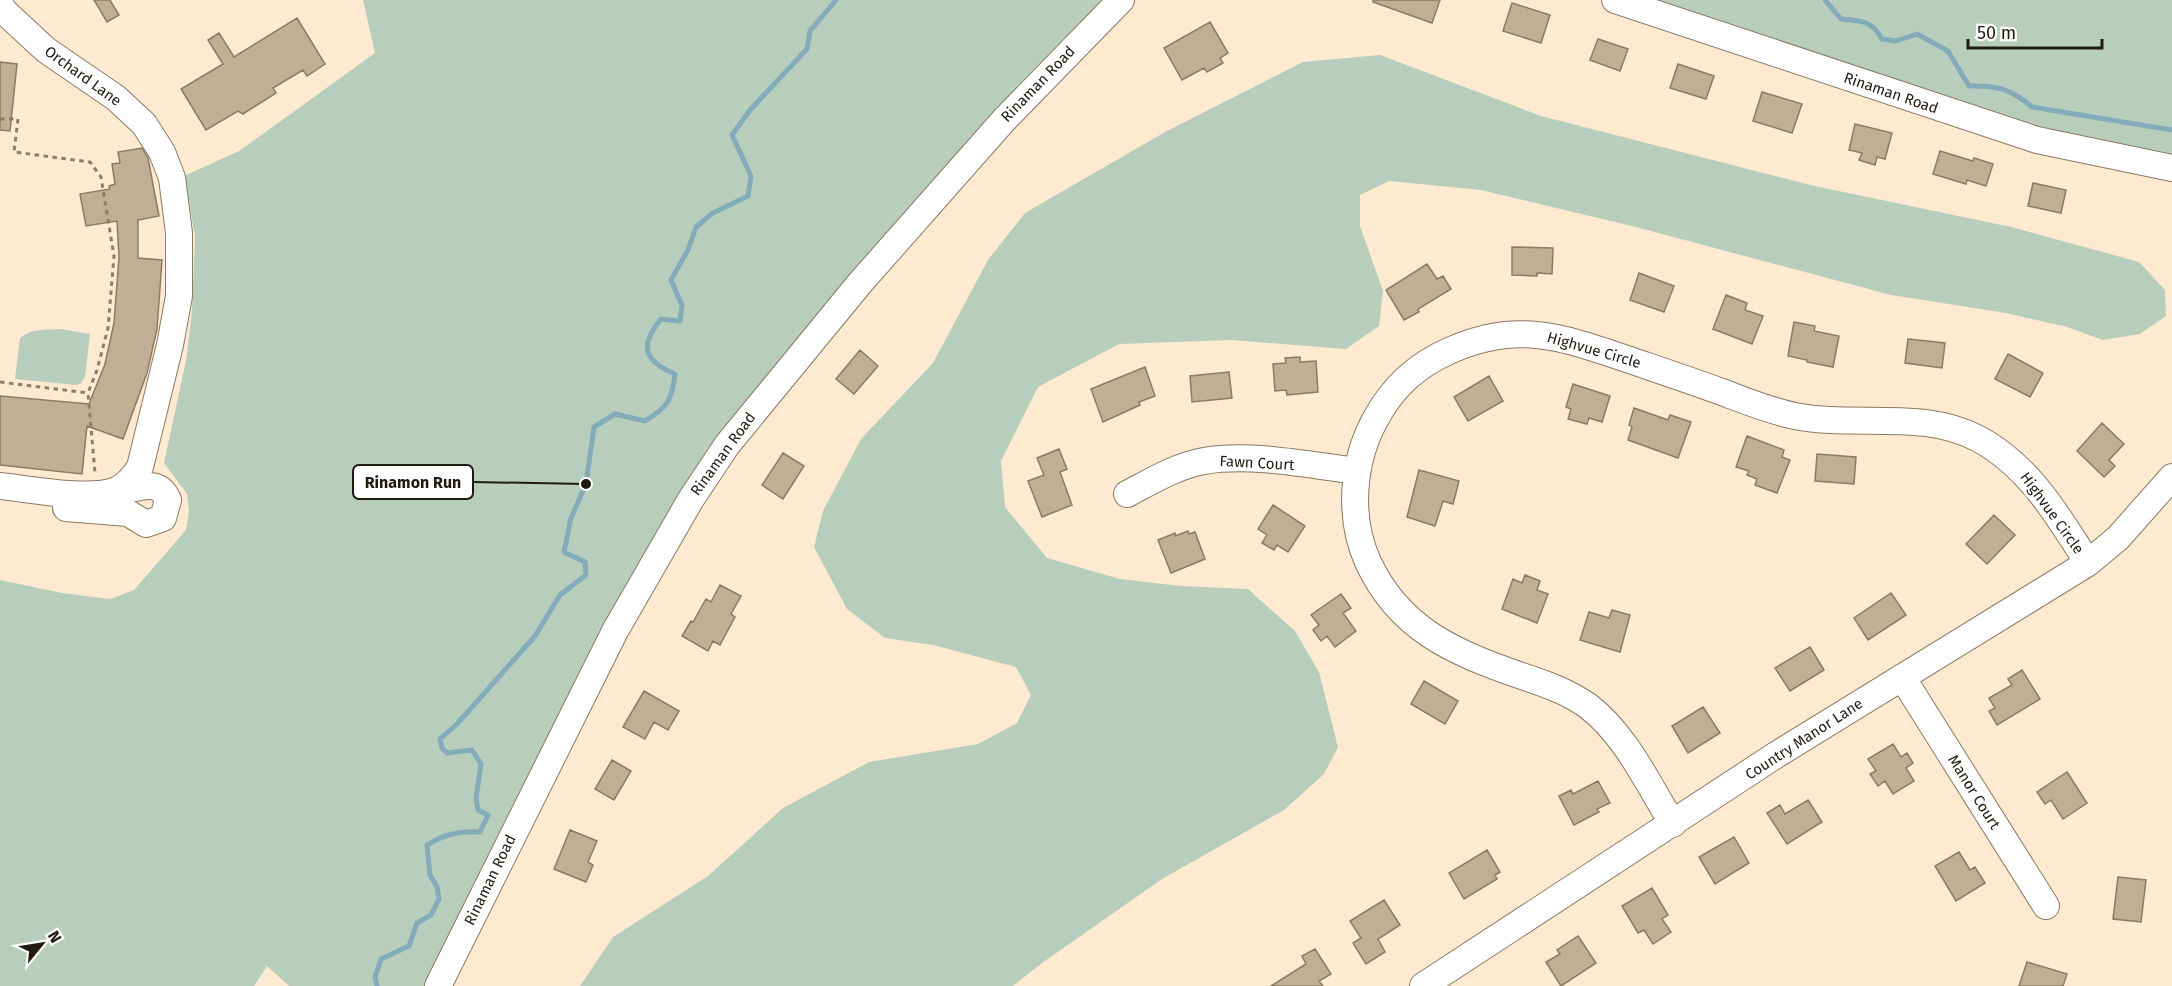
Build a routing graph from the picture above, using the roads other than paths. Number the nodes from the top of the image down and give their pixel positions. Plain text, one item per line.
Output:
1 (1121, 0) edge
2 (1615, 0) edge
3 (0, 5) edge
4 (2172, 168) edge
5 (1357, 471) junction
6 (2172, 477) edge
7 (0, 486) edge
8 (106, 492) junction
9 (1127, 494) dead end
10 (0, 503) edge
11 (2088, 563) junction
12 (1902, 677) junction
13 (1673, 824) junction
14 (2046, 906) dead end
15 (438, 986) edge
16 (1423, 986) edge

1 - 15 street, Rinaman Road
2 - 4 street, Rinaman Road
3 - 8 street, Orchard Lane
5 - 9 street, Fawn Court
5 - 11 street, Highvue Circle
5 - 13 street, Highvue Circle
6 - 11 street, Country Manor Lane
7 - 8 street
8 - 10 street
11 - 12 street, Country Manor Lane
12 - 13 street, Country Manor Lane
12 - 14 street, Manor Court
13 - 16 street, Country Manor Lane

